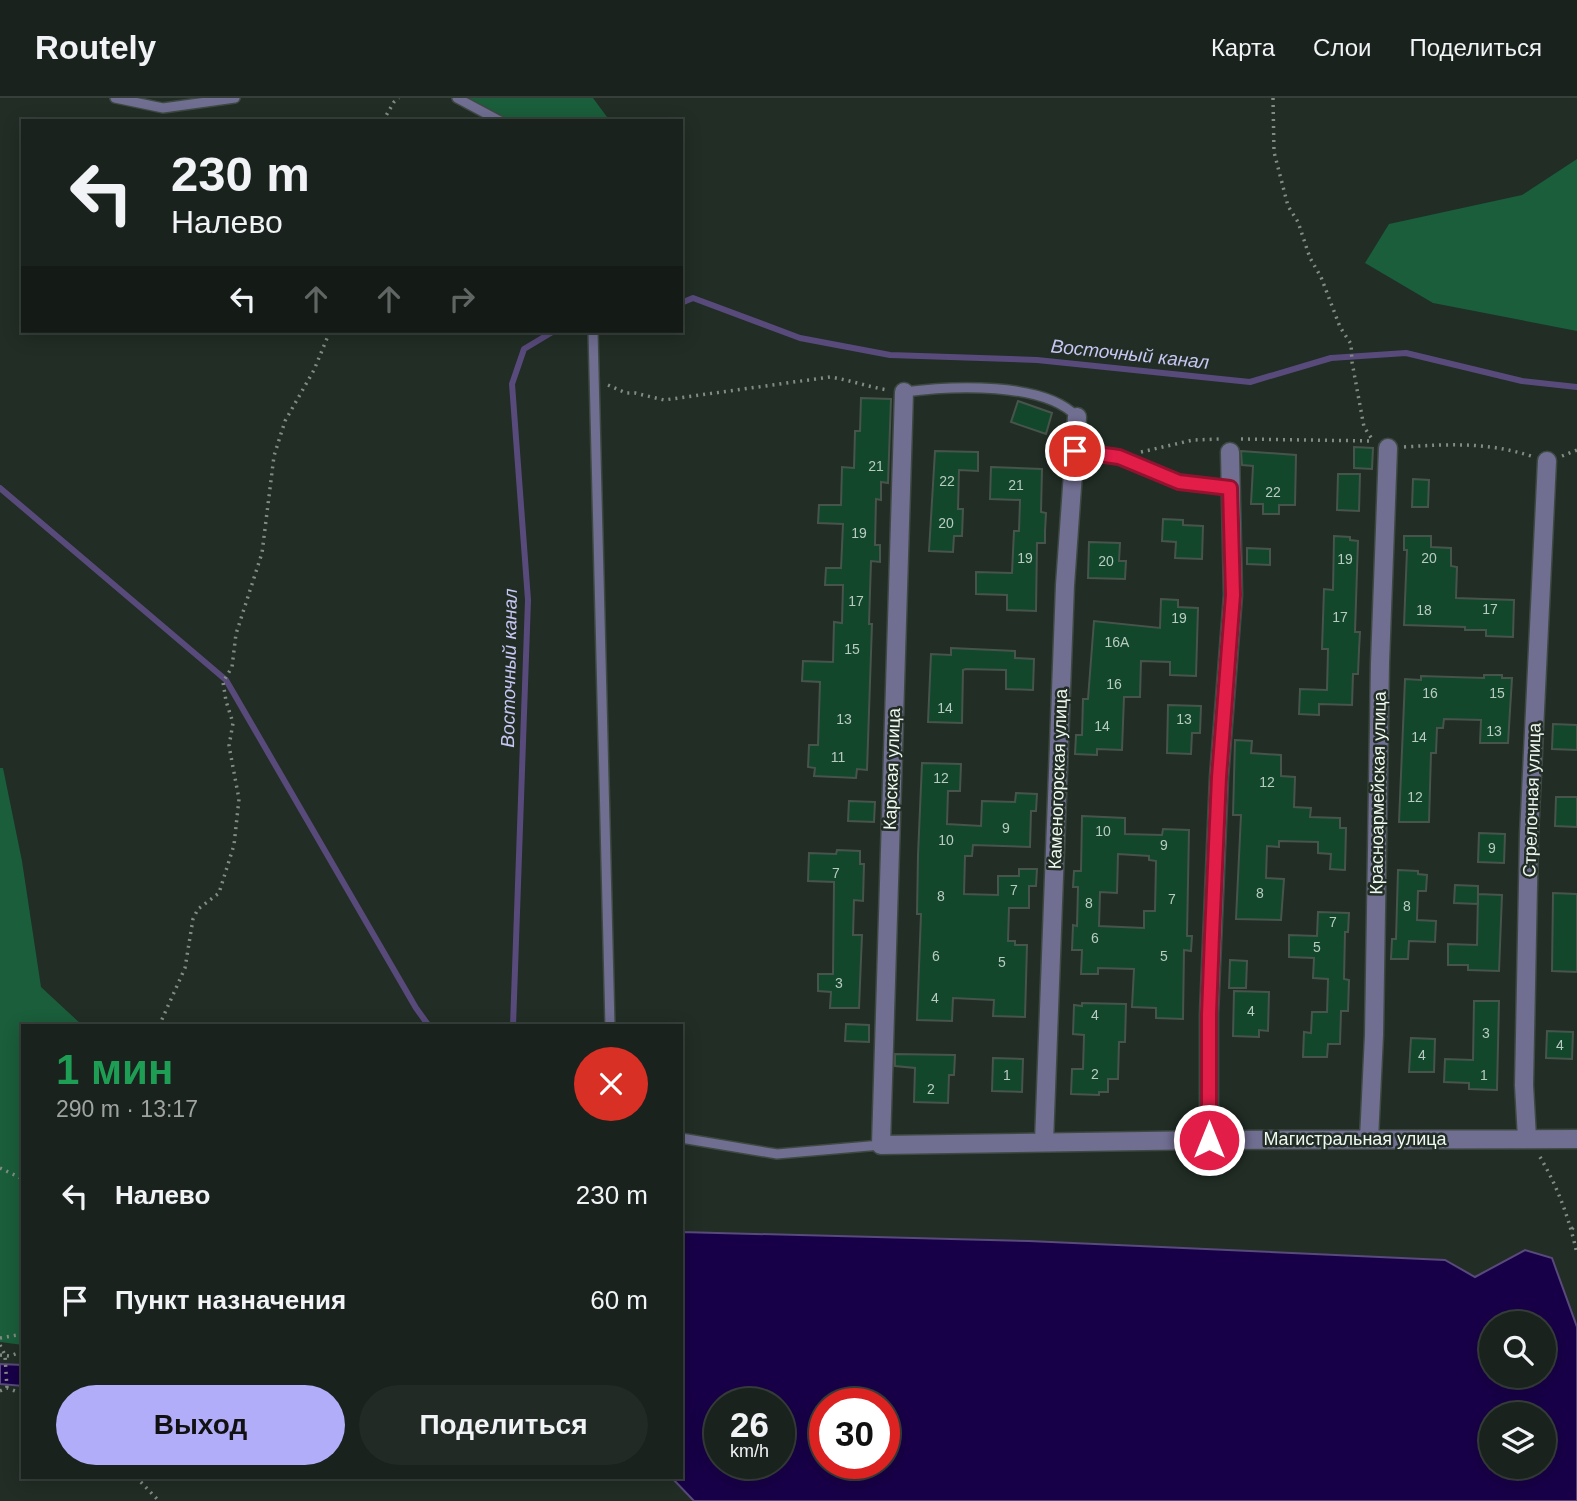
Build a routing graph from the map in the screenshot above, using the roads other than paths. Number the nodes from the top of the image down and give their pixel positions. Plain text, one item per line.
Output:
1 (115, 98) edge
2 (235, 98) edge
3 (457, 98) edge
4 (496, 119) edge
5 (593, 333) edge
6 (904, 392) joint
7 (1077, 417) joint
8 (1381, 444) road end
9 (1075, 451) junction
10 (1230, 452) dead end
11 (1547, 461) road end
12 (1230, 488) junction
13 (610, 1024) edge
14 (683, 1138) edge
15 (1527, 1138) junction
16 (1369, 1139) junction
17 (1577, 1139) edge
18 (1209, 1140) junction
19 (1044, 1142) junction
20 (881, 1145) junction

1 - 2 lane
3 - 4 lane
5 - 13 lane
6 - 7 lane
6 - 20 street, Карская улица
7 - 9 street, Каменогорская улица
8 - 16 street, Красноармейская улица
9 - 12 lane
9 - 19 street, Каменогорская улица
10 - 12 street
11 - 15 street, Стрелочная улица
12 - 18 street
14 - 20 lane
15 - 16 street, Магистральная улица
15 - 17 street, Магистральная улица
16 - 18 street, Магистральная улица
18 - 19 street, Магистральная улица
19 - 20 street, Магистральная улица

